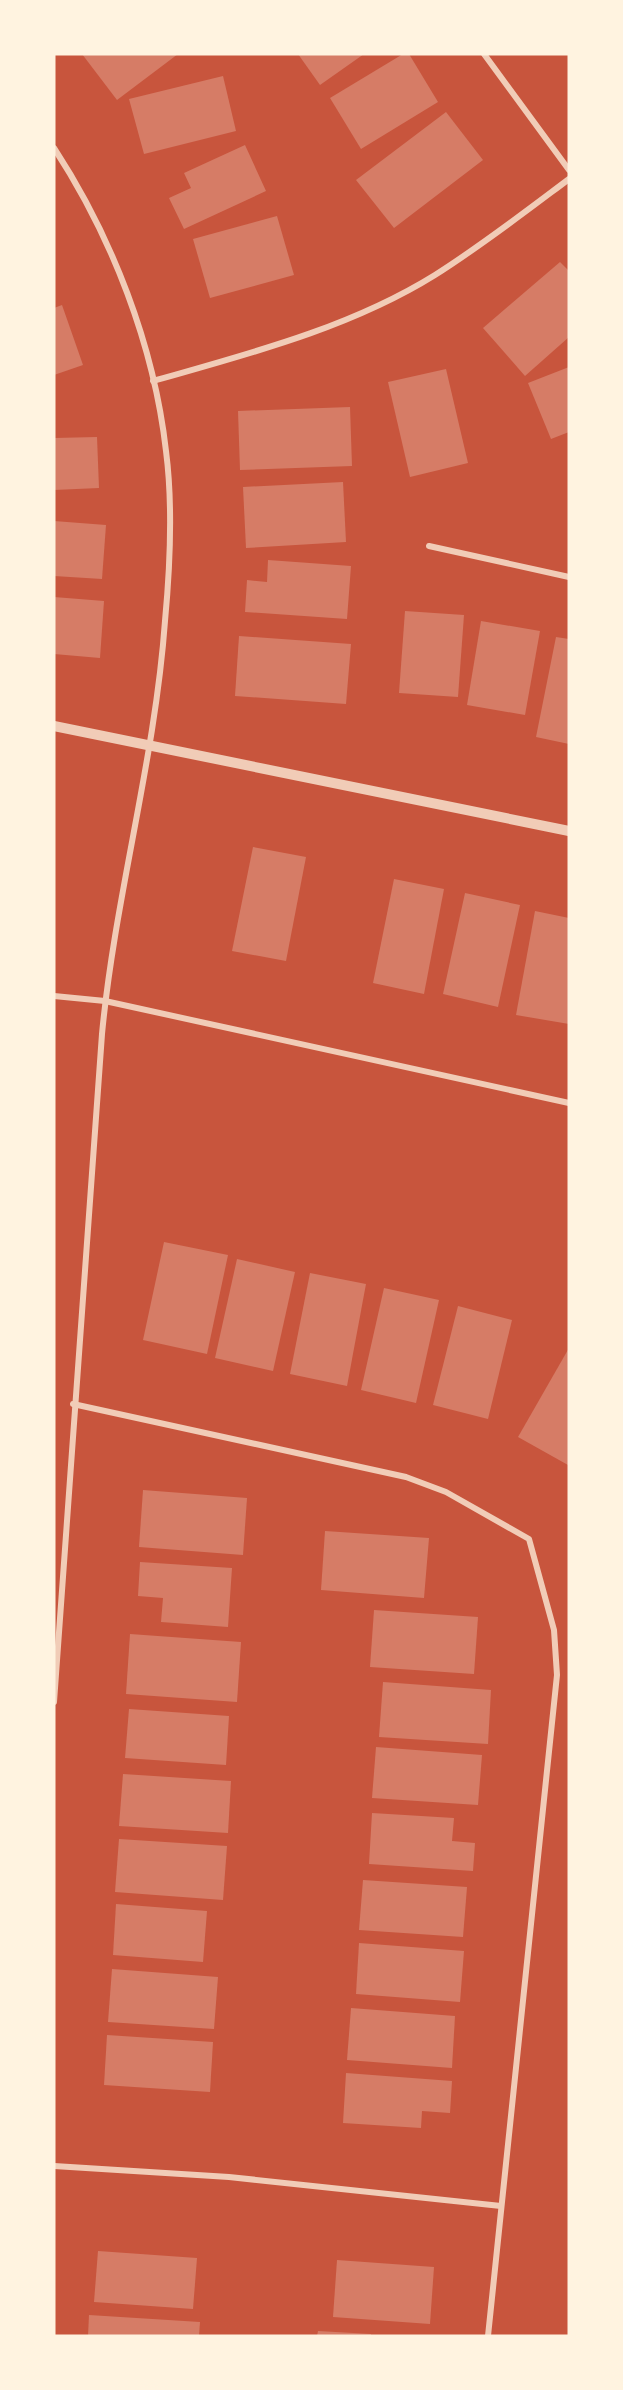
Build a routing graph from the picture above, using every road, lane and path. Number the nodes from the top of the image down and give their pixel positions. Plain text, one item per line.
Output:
1 (484, 54) edge
2 (54, 148) edge
3 (569, 170) edge
4 (569, 179) edge
5 (153, 381) junction
6 (429, 546) dead end
7 (569, 577) edge
8 (54, 726) edge
9 (149, 743) junction
10 (569, 831) edge
11 (54, 996) edge
12 (105, 1000) junction
13 (569, 1103) edge
14 (74, 1404) junction
15 (54, 1702) edge
16 (54, 2166) edge
17 (501, 2206) junction
18 (488, 2336) edge

1 - 3 street
2 - 5 street
4 - 5 street
5 - 9 street
6 - 7 street
8 - 9 street
9 - 10 street
9 - 12 street
11 - 12 street
12 - 13 street
12 - 14 street
14 - 15 street
14 - 17 street
16 - 17 street
17 - 18 street

